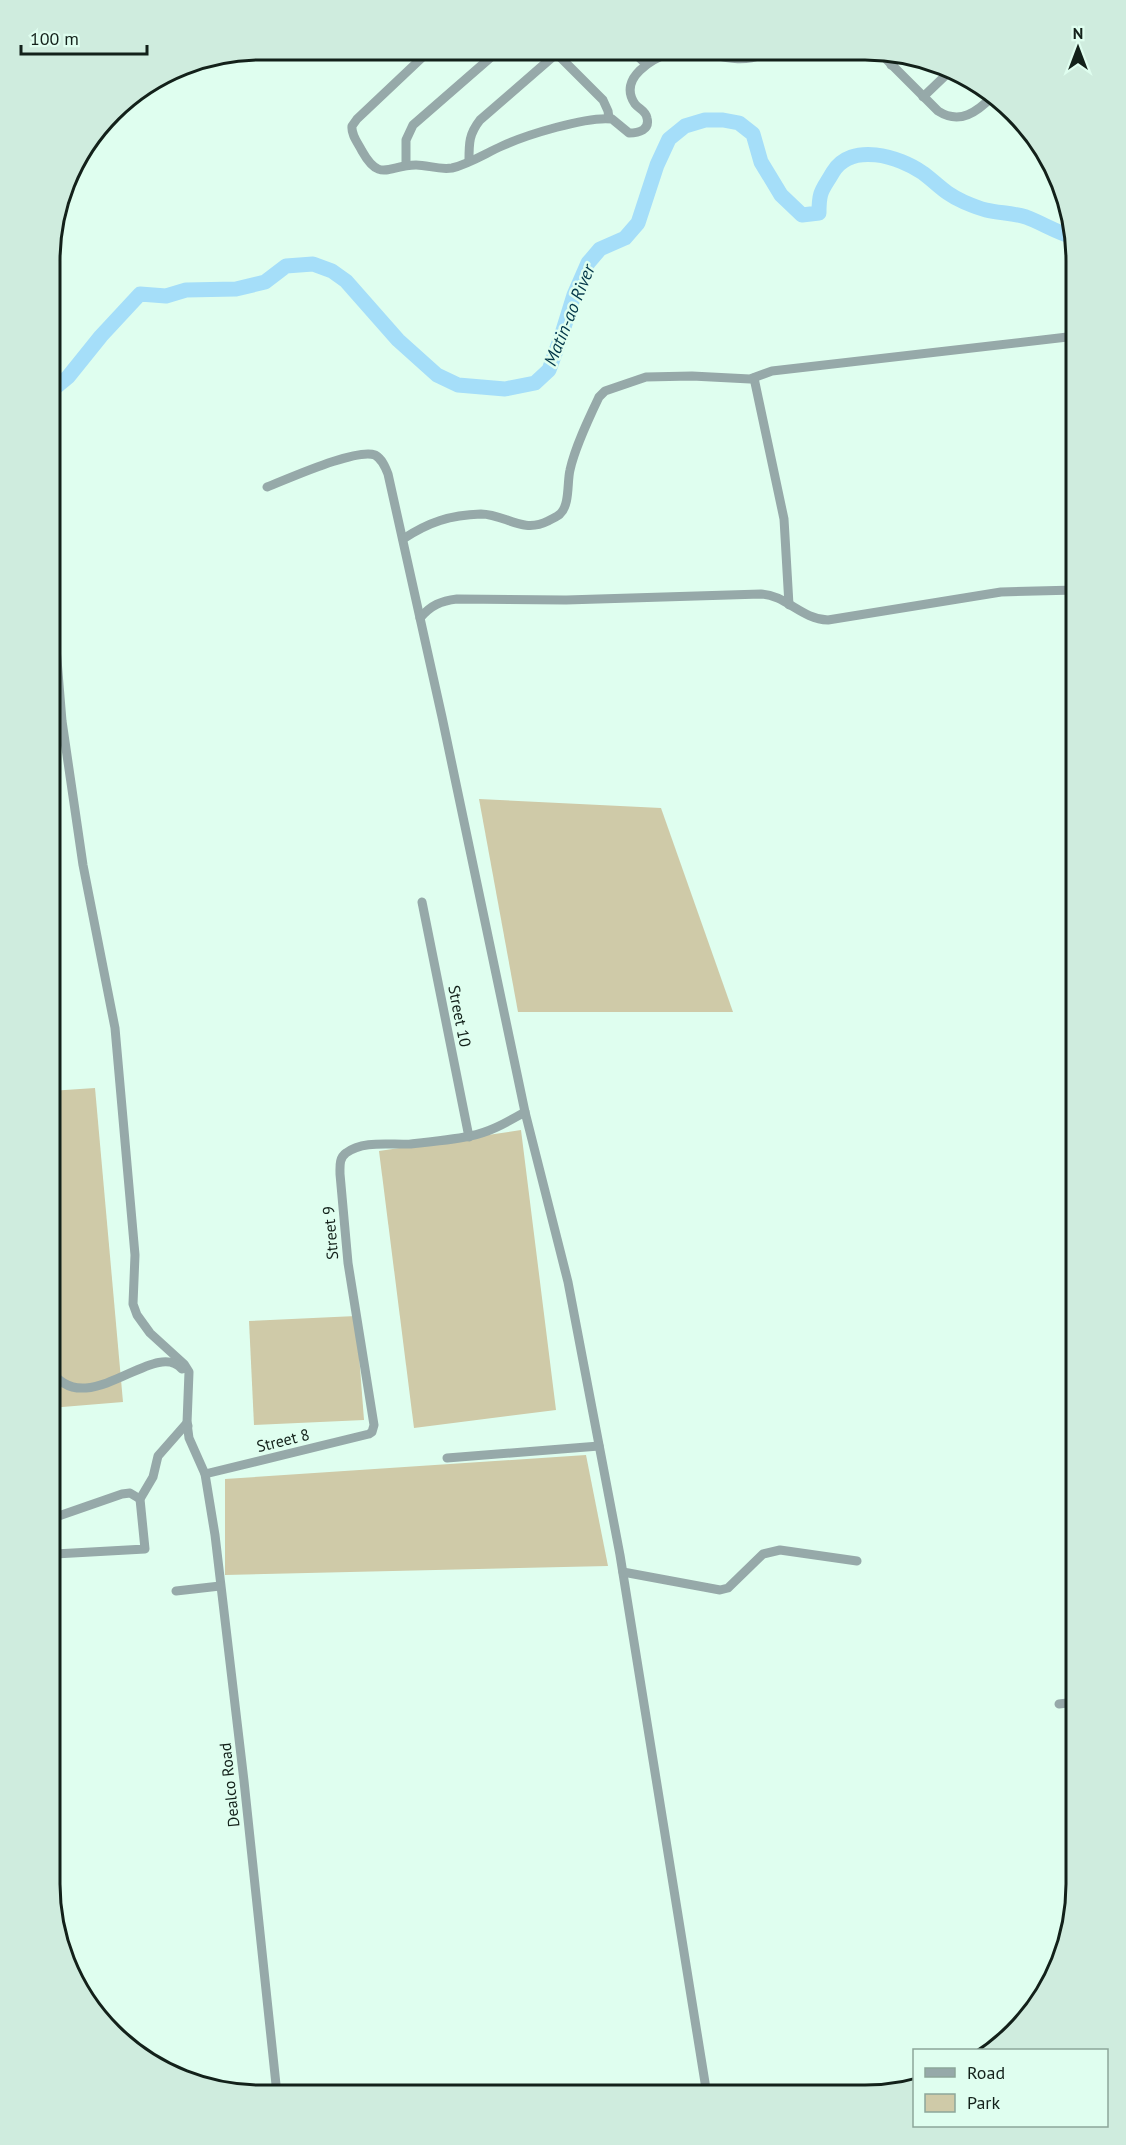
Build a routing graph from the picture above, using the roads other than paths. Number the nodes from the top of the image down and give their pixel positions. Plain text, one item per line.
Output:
1 (419, 60) edge
2 (488, 60) edge
3 (547, 60) edge
4 (562, 60) edge
5 (642, 60) edge
6 (654, 60) edge
7 (888, 62) edge
8 (894, 62) edge
9 (646, 64) junction
10 (891, 65) junction
11 (944, 77) edge
12 (923, 97) junction
13 (987, 102) edge
14 (609, 118) junction
15 (470, 160) junction
16 (406, 165) junction
17 (1066, 337) edge
18 (754, 378) junction
19 (267, 487) dead end
20 (403, 539) junction
21 (1066, 590) edge
22 (789, 605) junction
23 (420, 618) junction
24 (60, 696) edge
25 (422, 902) dead end
26 (525, 1112) junction
27 (468, 1137) junction
28 (190, 1378) junction
29 (60, 1381) edge
30 (187, 1423) junction
31 (369, 1434) joint
32 (599, 1446) junction
33 (447, 1458) dead end
34 (205, 1474) junction
35 (140, 1499) junction
36 (60, 1516) edge
37 (60, 1554) edge
38 (857, 1561) dead end
39 (623, 1572) junction
40 (220, 1586) junction
41 (176, 1591) dead end
42 (1066, 1703) edge
43 (1059, 1704) dead end
44 (276, 2085) edge
45 (705, 2085) edge

1 - 16 street
2 - 16 street
3 - 15 street
4 - 14 street
5 - 9 street
6 - 9 street
7 - 10 street
8 - 10 street
9 - 14 street
10 - 12 street
11 - 12 street
12 - 13 street
14 - 15 street
15 - 16 street
17 - 18 street
18 - 20 street
18 - 22 street
19 - 20 street
20 - 23 street
21 - 22 street
22 - 23 street
23 - 26 street
24 - 28 street
25 - 27 street, Street 10
26 - 27 street
26 - 32 street
27 - 31 street, Street 9
28 - 29 street
28 - 30 street, Dealco Road
30 - 34 street, Dealco Road
30 - 35 street
31 - 34 street, Street 8
32 - 33 street
32 - 39 street
34 - 40 street, Dealco Road
35 - 36 street
35 - 37 street
38 - 39 street
39 - 45 street
40 - 41 street
40 - 44 street, Dealco Road
42 - 43 street

